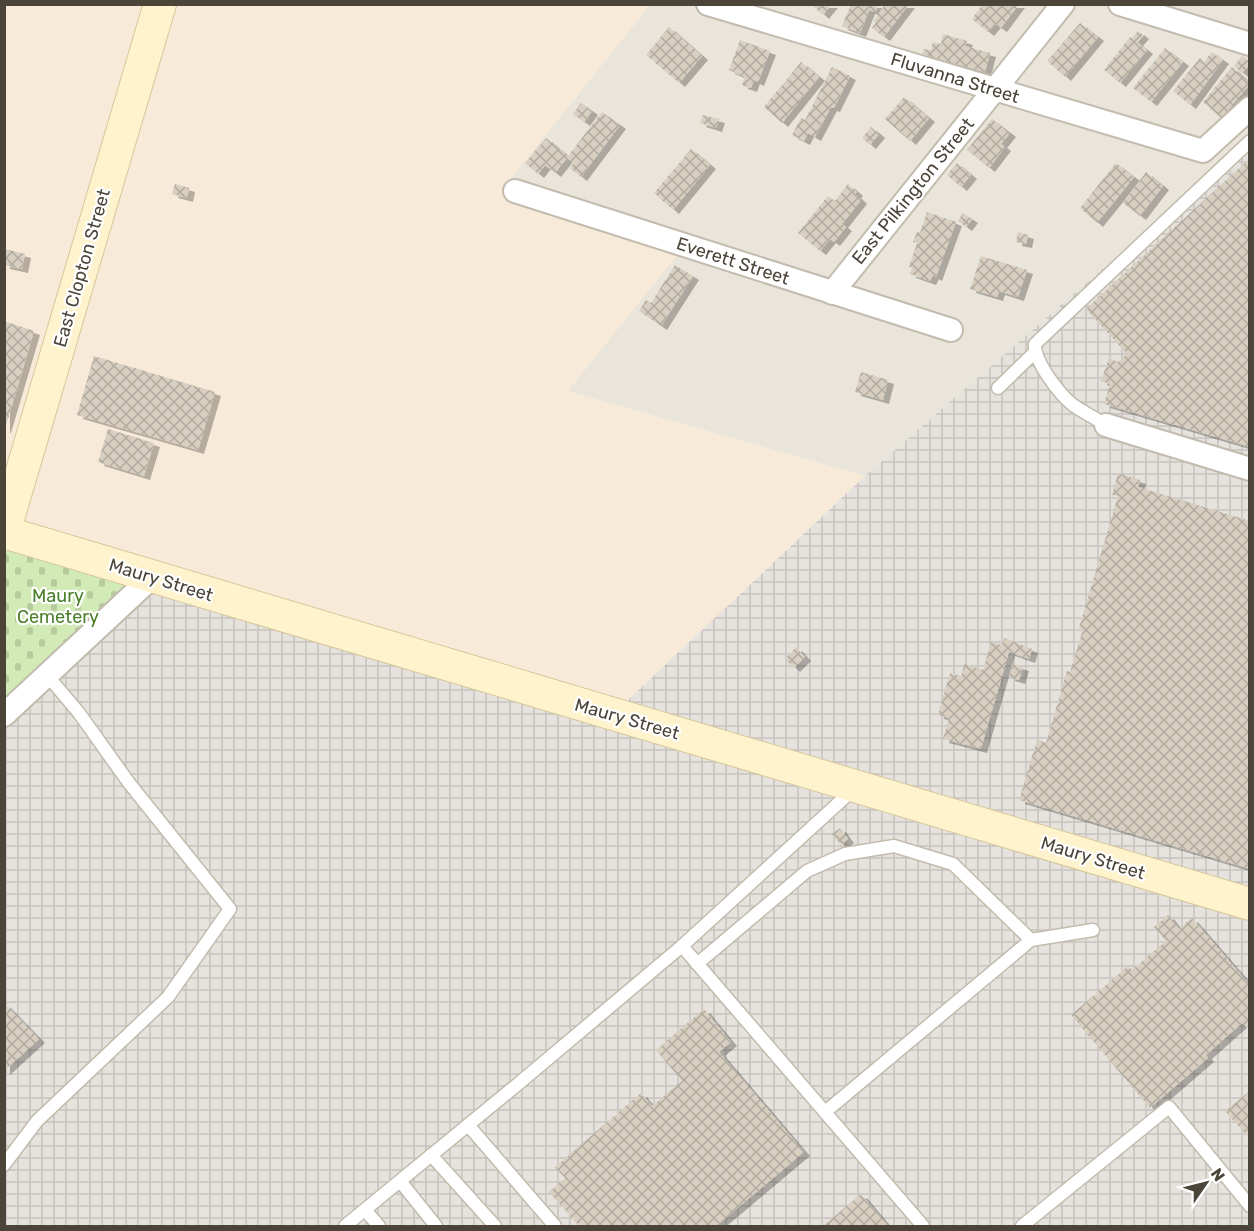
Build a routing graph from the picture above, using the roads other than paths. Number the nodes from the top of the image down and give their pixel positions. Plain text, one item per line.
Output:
1 (160, 4) edge
2 (708, 4) edge
3 (1063, 4) edge
4 (1120, 4) edge
5 (1250, 44) edge
6 (994, 89) junction
7 (1250, 108) edge
8 (1250, 141) edge
9 (515, 191) dead end
10 (832, 293) junction
11 (951, 330) dead end
12 (1035, 353) junction
13 (998, 388) dead end
14 (1106, 425) joint
15 (1250, 469) edge
16 (4, 532) edge
17 (152, 578) junction
18 (47, 675) junction
19 (4, 715) edge
20 (856, 787) junction
21 (1250, 904) edge
22 (1093, 930) dead end
23 (1031, 940) junction
24 (682, 945) junction
25 (697, 964) junction
26 (825, 1112) junction
27 (468, 1125) junction
28 (431, 1155) junction
29 (4, 1165) edge
30 (400, 1181) junction
31 (1250, 1206) edge
32 (365, 1210) junction
33 (345, 1227) edge
34 (379, 1227) edge
35 (436, 1227) edge
36 (495, 1227) edge
37 (555, 1227) edge
38 (923, 1227) edge
39 (1022, 1227) edge

1 - 16 street, East Clopton Street
2 - 6 street, Fluvanna Street
3 - 6 street, East Pilkington Street
4 - 5 street
6 - 7 street, Fluvanna Street
6 - 10 street, East Pilkington Street
8 - 12 lane
9 - 10 street, Everett Street
10 - 11 street, Everett Street
12 - 13 lane
12 - 14 lane
14 - 15 street
16 - 17 street, Maury Street
17 - 18 street
17 - 20 street, Maury Street
18 - 19 street
18 - 29 lane
20 - 21 street, Maury Street
20 - 24 lane
22 - 23 lane
23 - 25 lane
23 - 26 lane
24 - 25 lane
24 - 27 lane
25 - 26 lane
26 - 38 lane
27 - 28 lane
27 - 37 lane
28 - 30 lane
28 - 36 lane
30 - 32 lane
30 - 35 lane
31 - 39 lane
32 - 33 lane
32 - 34 lane

